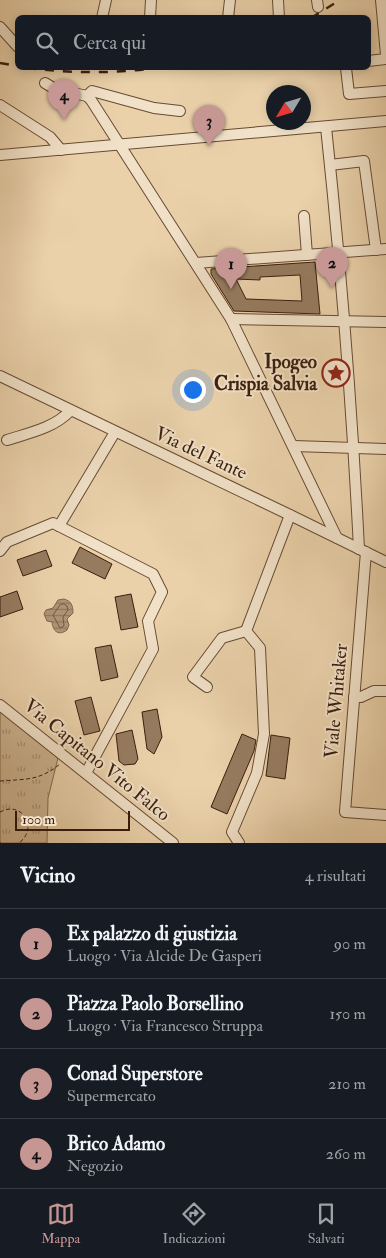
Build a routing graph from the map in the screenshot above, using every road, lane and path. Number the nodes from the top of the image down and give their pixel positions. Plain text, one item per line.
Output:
1 (106, 0) edge
2 (151, 0) edge
3 (230, 0) edge
4 (278, 0) edge
5 (383, 3) edge
6 (103, 15) edge
7 (150, 15) edge
8 (228, 15) edge
9 (279, 15) edge
10 (0, 27) edge
11 (15, 44) edge
12 (386, 55) edge
13 (386, 59) edge
14 (371, 61) edge
15 (346, 70) edge
16 (45, 83) dead end
17 (386, 90) edge
18 (87, 96) junction
19 (0, 105) edge
20 (180, 111) dead end
21 (386, 121) edge
22 (326, 127) junction
23 (120, 144) junction
24 (61, 150) junction
25 (0, 155) edge
26 (330, 164) junction
27 (304, 216) dead end
28 (381, 249) edge
29 (340, 250) junction
30 (310, 255) junction
31 (196, 263) junction
32 (231, 318) junction
33 (346, 322) junction
34 (386, 322) edge
35 (0, 376) edge
36 (70, 411) junction
37 (115, 432) junction
38 (7, 440) dead end
39 (294, 446) junction
40 (354, 448) junction
41 (386, 450) edge
42 (290, 515) junction
43 (59, 526) junction
44 (337, 538) junction
45 (0, 551) edge
46 (363, 551) junction
47 (386, 562) edge
48 (246, 631) junction
49 (207, 687) dead end
50 (386, 692) edge
51 (354, 697) junction
52 (0, 705) edge
53 (68, 758) junction
54 (86, 773) junction
55 (0, 781) edge
56 (1, 811) edge
57 (386, 815) edge
58 (19, 843) edge
59 (173, 843) edge
60 (239, 843) edge

1 - 6 street
2 - 7 street
3 - 8 street
4 - 9 street
5 - 12 street
10 - 11 street
13 - 14 street
15 - 17 street
16 - 18 street
18 - 20 street
18 - 23 street
19 - 24 street
21 - 22 street
22 - 23 street
22 - 26 street, Viale Whitaker
23 - 24 street
23 - 31 street
24 - 25 street
26 - 28 street
26 - 29 street, Viale Whitaker
27 - 30 street
28 - 29 street
29 - 30 street
29 - 33 street, Viale Whitaker
30 - 31 street
31 - 32 street
32 - 33 street
32 - 39 street
33 - 34 street
33 - 40 street, Viale Whitaker
35 - 36 street, Via del Fante
36 - 37 street, Via del Fante
36 - 38 street
37 - 42 street, Via del Fante
37 - 43 street
39 - 40 street
39 - 44 street
40 - 41 street
40 - 46 street, Viale Whitaker
42 - 44 street, Via del Fante
42 - 48 street
43 - 45 street
43 - 54 street
44 - 46 street, Via del Fante
46 - 47 street, Via del Fante
46 - 51 street, Viale Whitaker
48 - 49 street
48 - 60 street
50 - 51 street
51 - 57 street, Viale Whitaker
52 - 53 street, Via Capitano Vito Falco
53 - 54 street, Via Capitano Vito Falco
53 - 55 path
54 - 59 street, Via Capitano Vito Falco
56 - 58 path

